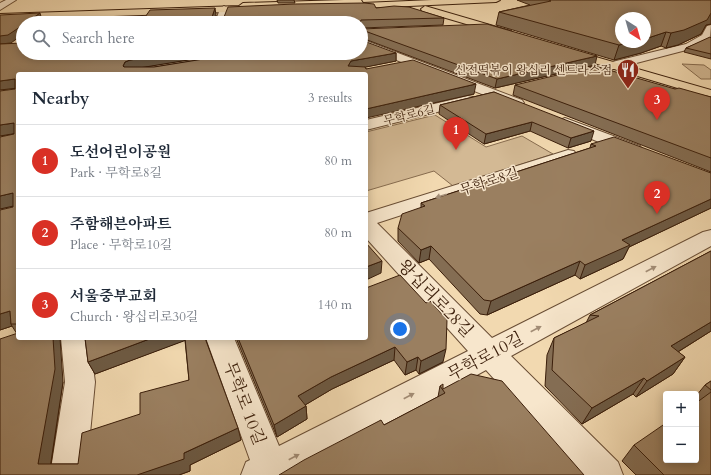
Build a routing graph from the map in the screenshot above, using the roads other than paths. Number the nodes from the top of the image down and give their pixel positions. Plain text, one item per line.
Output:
1 (12, 0) edge
2 (399, 0) edge
3 (490, 0) edge
4 (496, 0) edge
5 (332, 1) edge
6 (408, 1) edge
7 (273, 2) edge
8 (463, 2) junction
9 (223, 5) edge
10 (0, 7) edge
11 (0, 14) edge
12 (445, 15) junction
13 (16, 16) edge
14 (19, 16) edge
15 (221, 16) edge
16 (0, 17) edge
17 (487, 28) junction
18 (711, 28) edge
19 (458, 29) edge
20 (517, 37) edge
21 (368, 45) edge
22 (555, 48) edge
23 (414, 63) junction
24 (616, 66) junction
25 (392, 67) edge
26 (565, 77) edge
27 (520, 88) edge
28 (494, 94) junction
29 (711, 94) edge
30 (530, 109) edge
31 (552, 118) edge
32 (368, 125) edge
33 (611, 141) junction
34 (646, 155) edge
35 (368, 219) edge
36 (368, 228) edge
37 (711, 237) edge
38 (75, 340) edge
39 (221, 340) edge
40 (489, 354) junction
41 (265, 472) edge
42 (68, 475) edge
43 (605, 475) edge

1 - 10 street
2 - 5 main road
2 - 6 main road
3 - 4 main road
3 - 8 main road
5 - 7 main road
6 - 8 main road
6 - 9 main road
6 - 12 main road
7 - 9 main road
8 - 12 main road
9 - 11 main road
9 - 14 main road
9 - 15 street
12 - 17 main road
13 - 16 main road
17 - 19 street
17 - 20 main road
18 - 24 street
21 - 23 street
22 - 24 main road
23 - 25 street
23 - 28 street
24 - 26 street
24 - 29 main road
27 - 28 street, 무학로6길
28 - 30 street
28 - 32 street, 무학로6길
31 - 33 street
33 - 34 street
33 -> 35 street, 무학로8길
36 - 40 street, 왕십리로28길
40 -> 37 street, 무학로10길
38 - 42 street
39 - 41 street, 무학로 10길
41 -> 40 street, 무학로10길
40 - 43 street, 왕십리로28길

